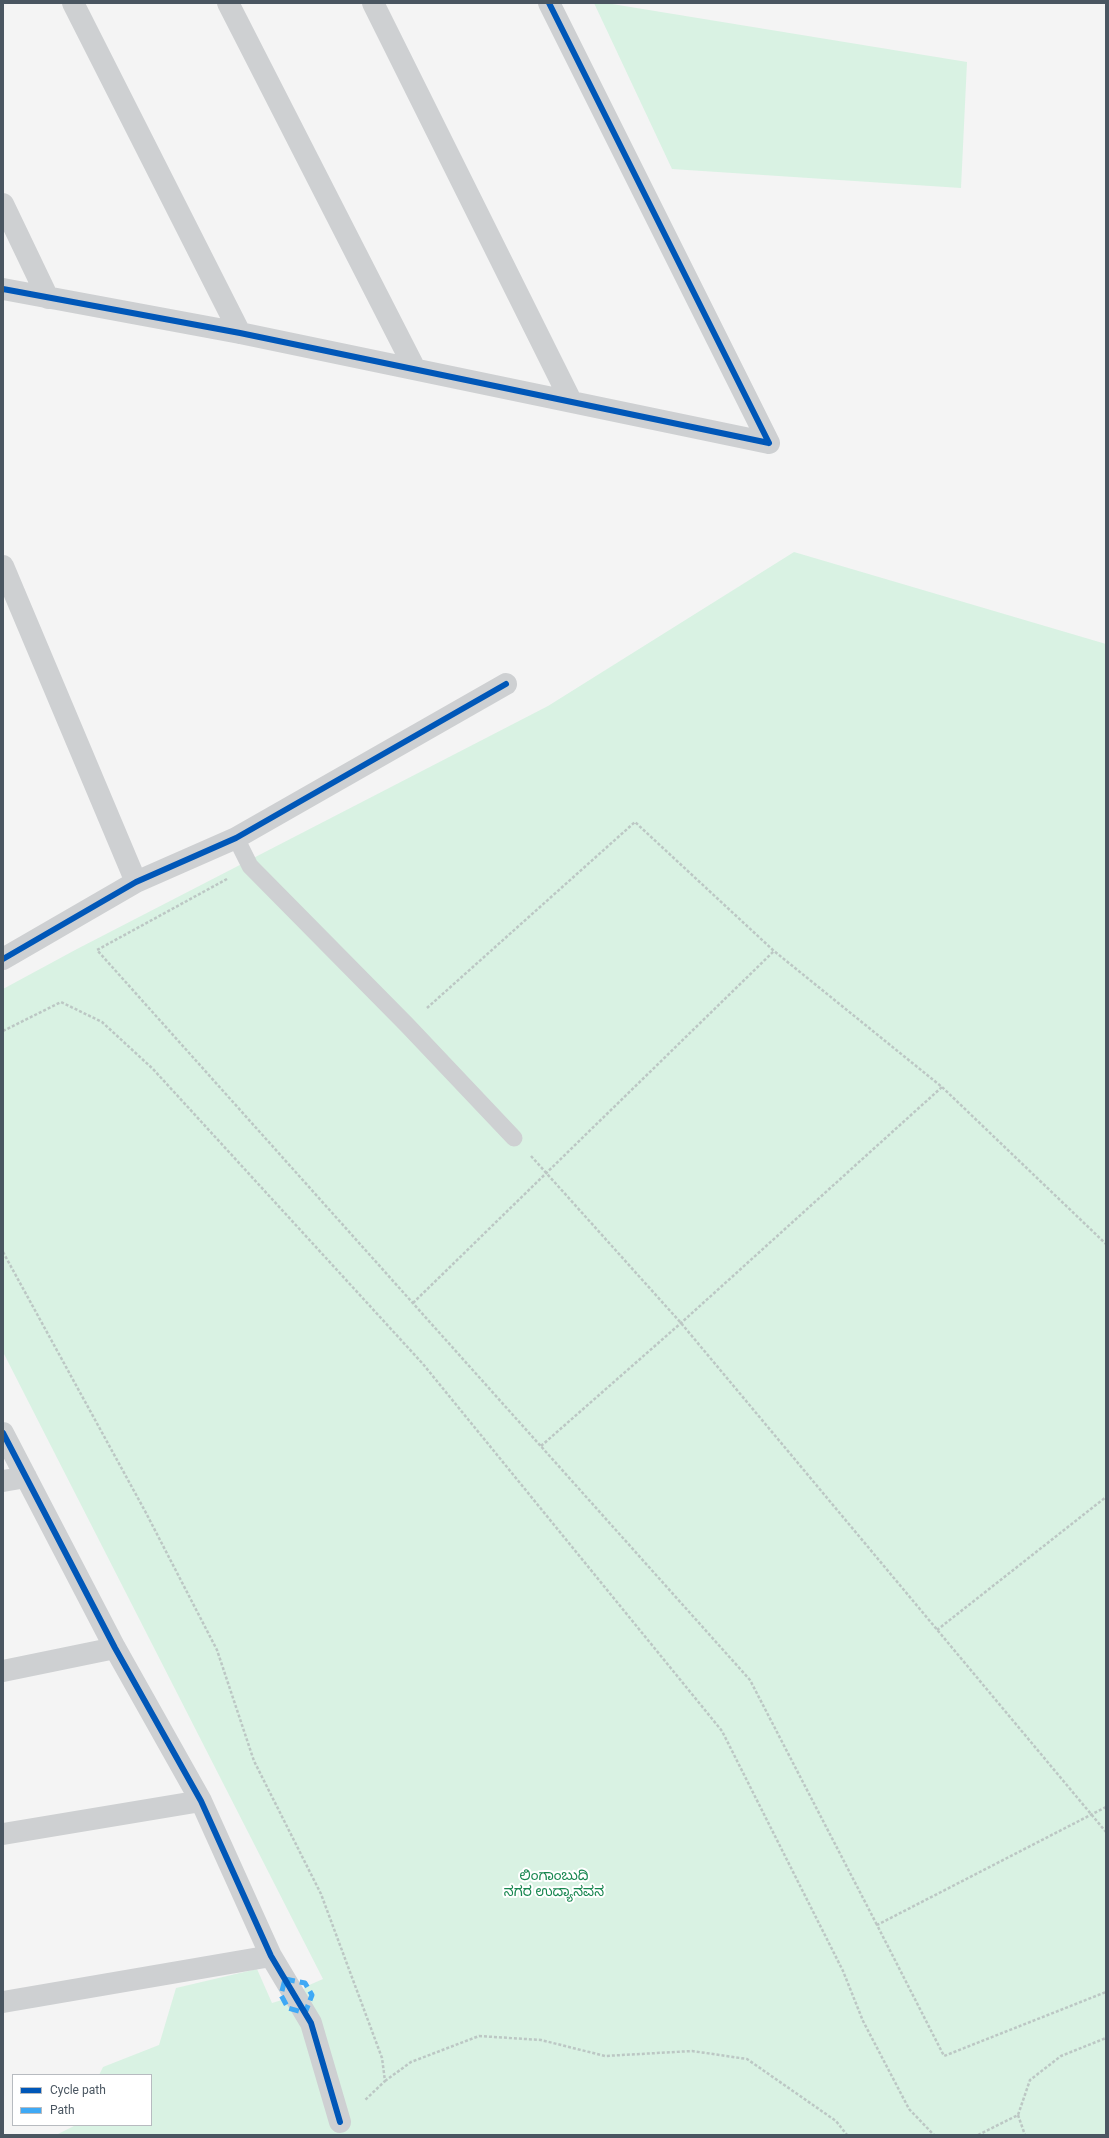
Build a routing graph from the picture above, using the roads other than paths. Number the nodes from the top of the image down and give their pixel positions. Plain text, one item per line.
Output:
1 (73, 3) edge
2 (228, 3) edge
3 (373, 3) edge
4 (549, 3) edge
5 (3, 204) edge
6 (3, 289) edge
7 (48, 298) junction
8 (240, 333) junction
9 (415, 369) junction
10 (571, 401) junction
11 (3, 566) edge
12 (506, 684) dead end
13 (236, 838) junction
14 (136, 882) junction
15 (3, 959) edge
16 (514, 1138) road end
17 (3, 1433) edge
18 (26, 1477) junction
19 (3, 1481) edge
20 (115, 1648) junction
21 (3, 1671) edge
22 (201, 1801) junction
23 (3, 1834) edge
24 (271, 1956) junction
25 (3, 2002) edge
26 (340, 2122) road end

1 - 8 street
2 - 9 street
3 - 10 street
4 - 10 street
5 - 7 street
6 - 7 street
7 - 8 street
8 - 9 street
9 - 10 street
11 - 14 street
12 - 13 street
13 - 14 street
13 - 16 lane
14 - 15 street
17 - 18 street
18 - 19 street
18 - 20 street
20 - 21 street
20 - 22 street
22 - 23 street
22 - 24 street
24 - 25 street
24 - 26 street

